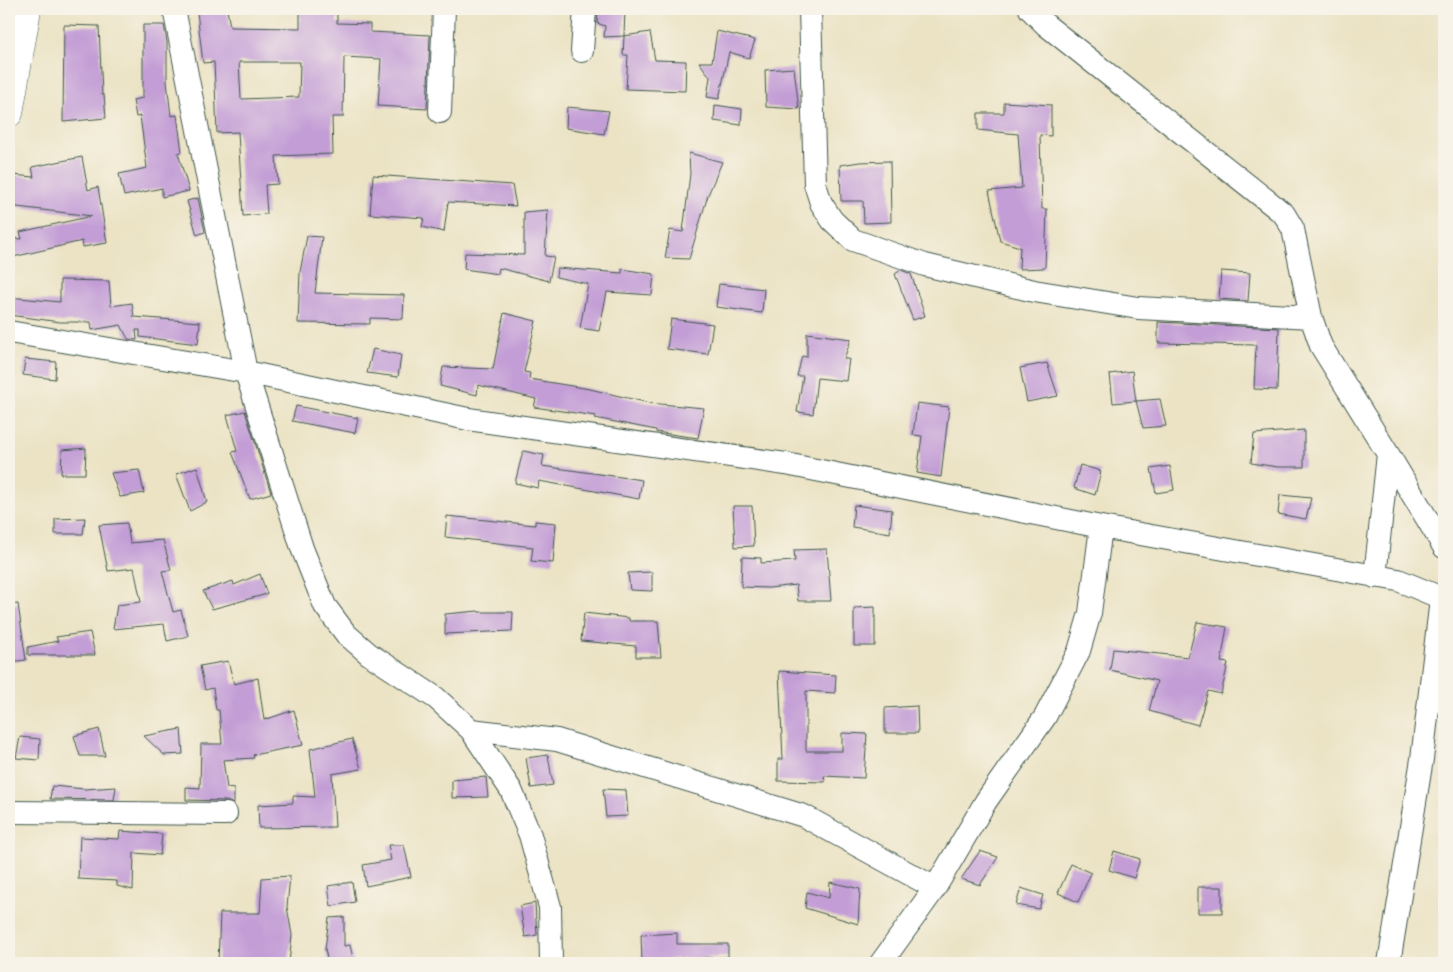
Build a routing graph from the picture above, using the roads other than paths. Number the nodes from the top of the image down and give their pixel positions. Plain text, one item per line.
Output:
1 (174, 9) edge
2 (444, 9) edge
3 (585, 9) edge
4 (810, 9) edge
5 (1030, 9) edge
6 (20, 18) edge
7 (582, 51) dead end
8 (440, 112) dead end
9 (9, 113) edge
10 (1311, 317) junction
11 (9, 332) edge
12 (246, 372) junction
13 (1388, 454) junction
14 (1101, 527) junction
15 (1444, 547) edge
16 (1375, 576) junction
17 (1443, 599) edge
18 (471, 730) junction
19 (9, 812) edge
20 (226, 814) dead end
21 (935, 888) junction
22 (551, 963) edge
23 (881, 963) edge
24 (1389, 963) edge

1 - 12 street
2 - 8 street
3 - 7 street
4 - 10 street
5 - 10 street
6 - 9 street
10 - 13 street
11 - 12 street
12 - 14 street
12 - 18 street
13 - 15 street
13 - 16 street
14 - 16 street
14 - 21 street
16 - 17 street
17 - 24 street
18 - 21 street
18 - 22 street
19 - 20 street
21 - 23 street

